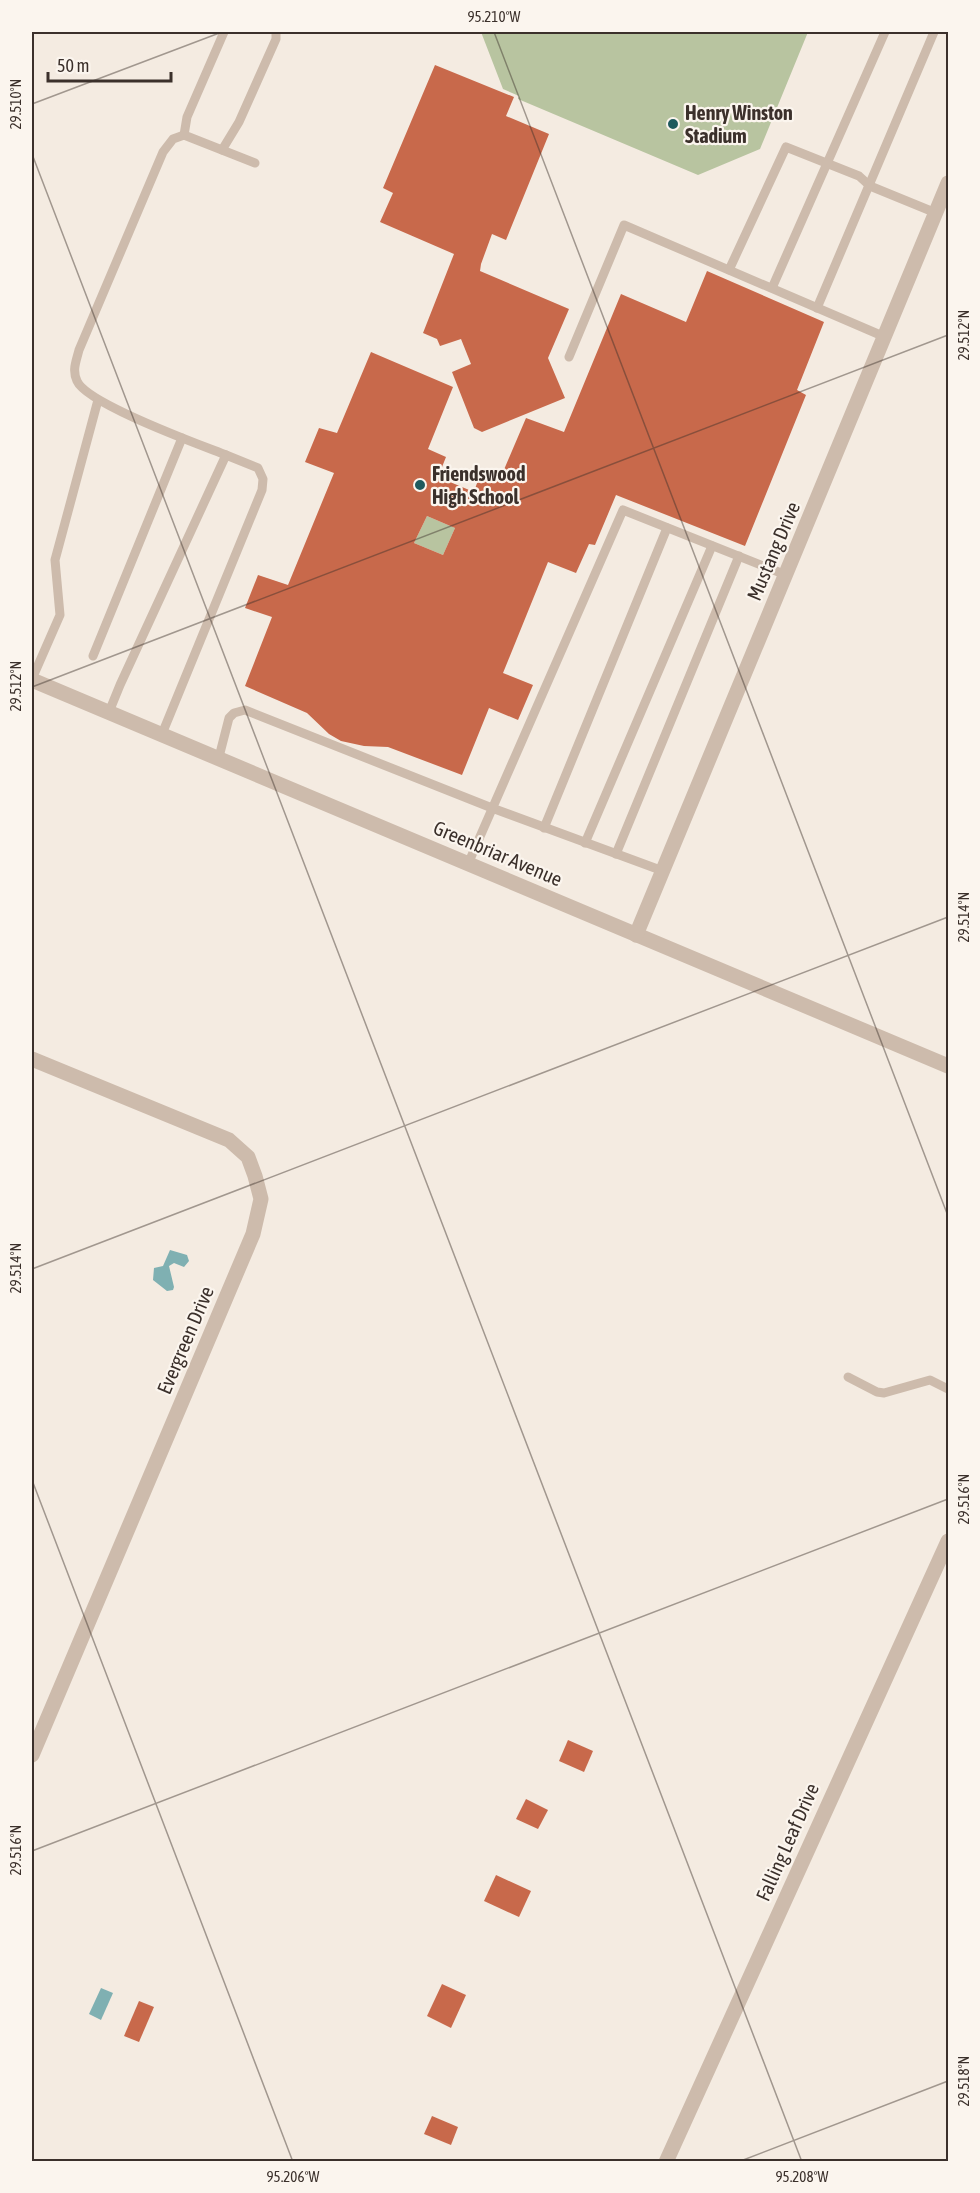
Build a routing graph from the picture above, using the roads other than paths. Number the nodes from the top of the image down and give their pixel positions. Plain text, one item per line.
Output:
1 (224, 32) edge
2 (276, 32) edge
3 (885, 32) edge
4 (934, 32) edge
5 (184, 135) junction
6 (222, 150) junction
7 (255, 163) dead end
8 (828, 163) junction
9 (948, 183) edge
10 (870, 186) junction
11 (936, 213) junction
12 (729, 270) junction
13 (772, 288) junction
14 (817, 308) junction
15 (885, 336) junction
16 (569, 357) dead end
17 (98, 400) junction
18 (182, 438) junction
19 (226, 454) junction
20 (667, 528) junction
21 (712, 546) junction
22 (739, 556) junction
23 (786, 575) junction
24 (93, 656) dead end
25 (32, 679) edge
26 (109, 712) junction
27 (162, 734) junction
28 (219, 757) junction
29 (492, 808) junction
30 (544, 828) junction
31 (585, 843) junction
32 (616, 854) junction
33 (468, 864) junction
34 (663, 871) junction
35 (636, 935) junction
36 (32, 1059) edge
37 (948, 1066) edge
38 (848, 1377) dead end
39 (948, 1389) edge
40 (948, 1541) edge
41 (32, 1755) edge
42 (666, 2162) edge

1 - 5 lane
2 - 6 lane
3 - 8 lane
4 - 10 lane
5 - 6 lane
5 - 17 lane
6 - 7 lane
8 - 10 lane
8 - 12 lane
8 - 13 lane
9 - 11 street, Mustang Drive
10 - 11 lane
10 - 14 lane
11 - 15 street, Mustang Drive
12 - 13 lane
12 - 16 lane
13 - 14 lane
14 - 15 lane
15 - 23 street, Mustang Drive
17 - 18 lane
17 - 25 lane
18 - 19 lane
18 - 24 lane
19 - 26 lane
19 - 27 lane
20 - 21 lane
20 - 29 lane
20 - 30 lane
21 - 22 lane
21 - 31 lane
22 - 23 lane
22 - 32 lane
23 - 34 street, Mustang Drive
25 - 26 street, Greenbriar Avenue
26 - 27 street, Greenbriar Avenue
27 - 28 street, Greenbriar Avenue
28 - 29 lane
28 - 33 street, Greenbriar Avenue
29 - 30 lane
29 - 33 lane
30 - 31 lane
31 - 32 lane
32 - 34 lane
33 - 35 street, Greenbriar Avenue
34 - 35 street, Mustang Drive
35 - 37 street, Greenbriar Avenue
36 - 41 street, Evergreen Drive
38 - 39 lane
40 - 42 street, Falling Leaf Drive

